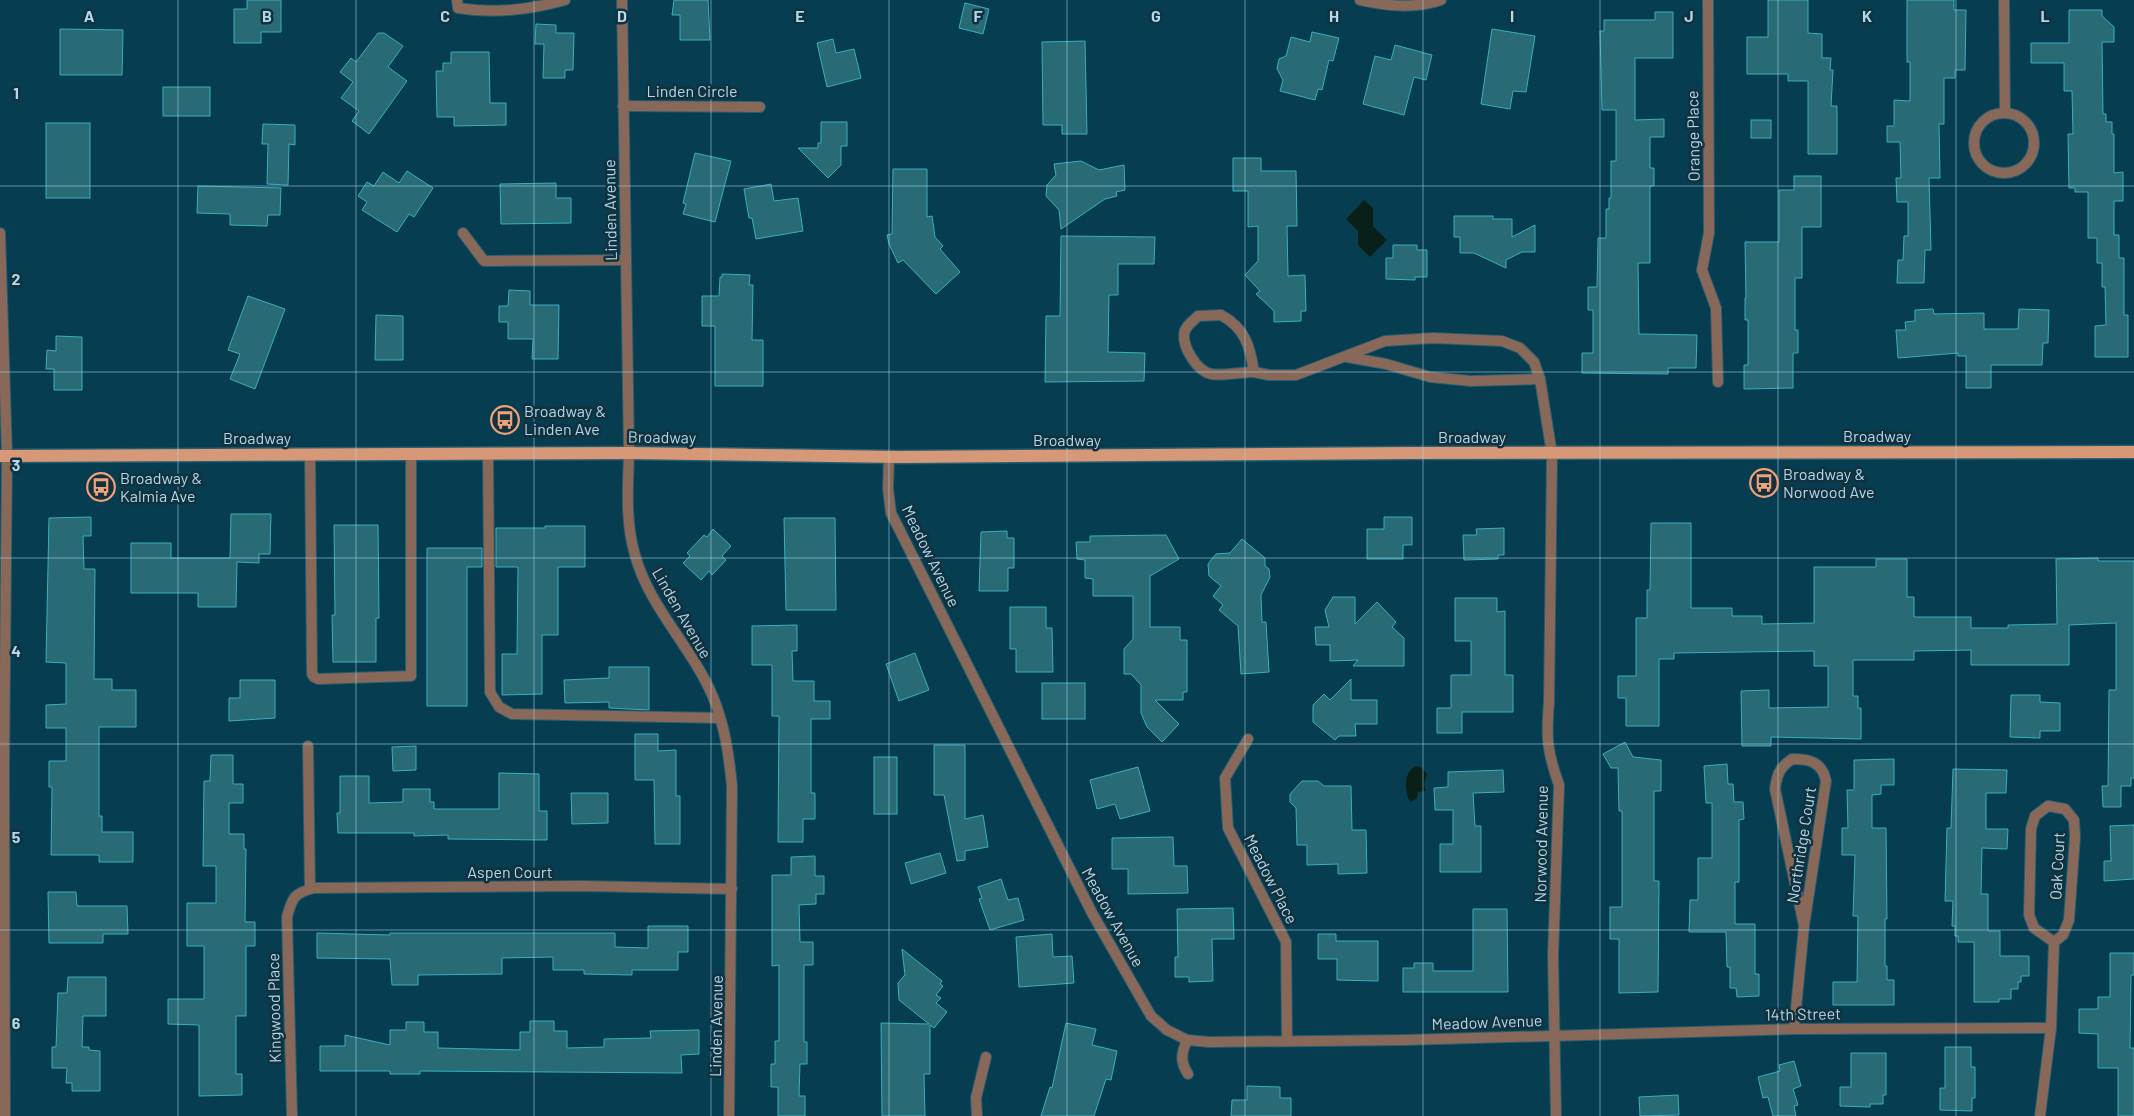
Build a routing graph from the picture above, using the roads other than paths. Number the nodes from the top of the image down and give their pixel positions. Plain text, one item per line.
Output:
1 (458, 0) edge
2 (564, 0) edge
3 (622, 0) edge
4 (1360, 0) edge
5 (1441, 0) edge
6 (1708, 0) edge
7 (2004, 0) edge
8 (623, 106) junction
9 (760, 107) dead end
10 (2005, 112) junction
11 (0, 233) edge
12 (463, 233) dead end
13 (0, 245) edge
14 (626, 260) junction
15 (1347, 357) junction
16 (1254, 372) junction
17 (1540, 380) junction
18 (1718, 382) dead end
19 (2134, 452) edge
20 (629, 453) junction
21 (310, 454) junction
22 (411, 454) junction
23 (488, 454) junction
24 (1552, 454) junction
25 (4, 456) edge
26 (889, 456) junction
27 (3, 560) edge
28 (3, 599) edge
29 (2, 713) edge
30 (720, 718) junction
31 (1248, 740) dead end
32 (308, 746) dead end
33 (2, 769) edge
34 (310, 889) junction
35 (732, 889) junction
36 (1804, 926) junction
37 (2054, 942) junction
38 (3, 1009) edge
39 (2051, 1028) junction
40 (1794, 1029) junction
41 (1556, 1035) junction
42 (1187, 1040) junction
43 (1287, 1040) junction
44 (986, 1057) dead end
45 (1188, 1074) dead end
46 (5, 1116) edge
47 (292, 1116) edge
48 (729, 1116) edge
49 (977, 1116) edge
50 (1556, 1116) edge
51 (2040, 1116) edge

1 - 2 street
3 - 8 street, Linden Avenue
4 - 5 street
6 - 18 street, Orange Place
7 - 10 street
8 - 9 street, Linden Circle
8 - 14 street, Linden Avenue
10 - 10 street
11 - 13 street
12 - 14 street
13 - 25 street
14 - 20 street, Linden Avenue
15 - 16 street, Norwood Avenue
15 - 17 street
15 - 17 street, Norwood Avenue
16 - 16 street
17 - 24 street, Norwood Avenue
19 - 24 main road, Broadway
20 - 23 main road, Broadway
20 - 26 main road, Broadway
20 - 30 street, Linden Avenue
21 - 22 main road, Broadway
21 - 22 street
21 - 25 main road, Broadway
22 - 23 main road, Broadway
23 - 30 street
24 - 26 main road, Broadway
24 - 41 street, Norwood Avenue
25 - 27 street
26 - 42 street, Meadow Avenue
27 - 28 street
28 - 29 street
29 - 33 street
30 - 35 street, Linden Avenue
31 - 43 street, Meadow Place
32 - 34 street
33 - 38 street
34 - 35 street, Aspen Court
34 - 47 street, Kingwood Place
35 - 48 street, Linden Avenue
36 - 36 street, Northridge Court
36 - 40 street, Northridge Court
37 - 37 street, Oak Court
37 - 39 street
38 - 46 street
39 - 40 street, 14th Street
39 - 51 street
40 - 41 street, 14th Street
41 - 43 street, Meadow Avenue
41 - 50 street, Norwood Avenue
42 - 43 street, Meadow Avenue
42 - 45 street
44 - 49 street

